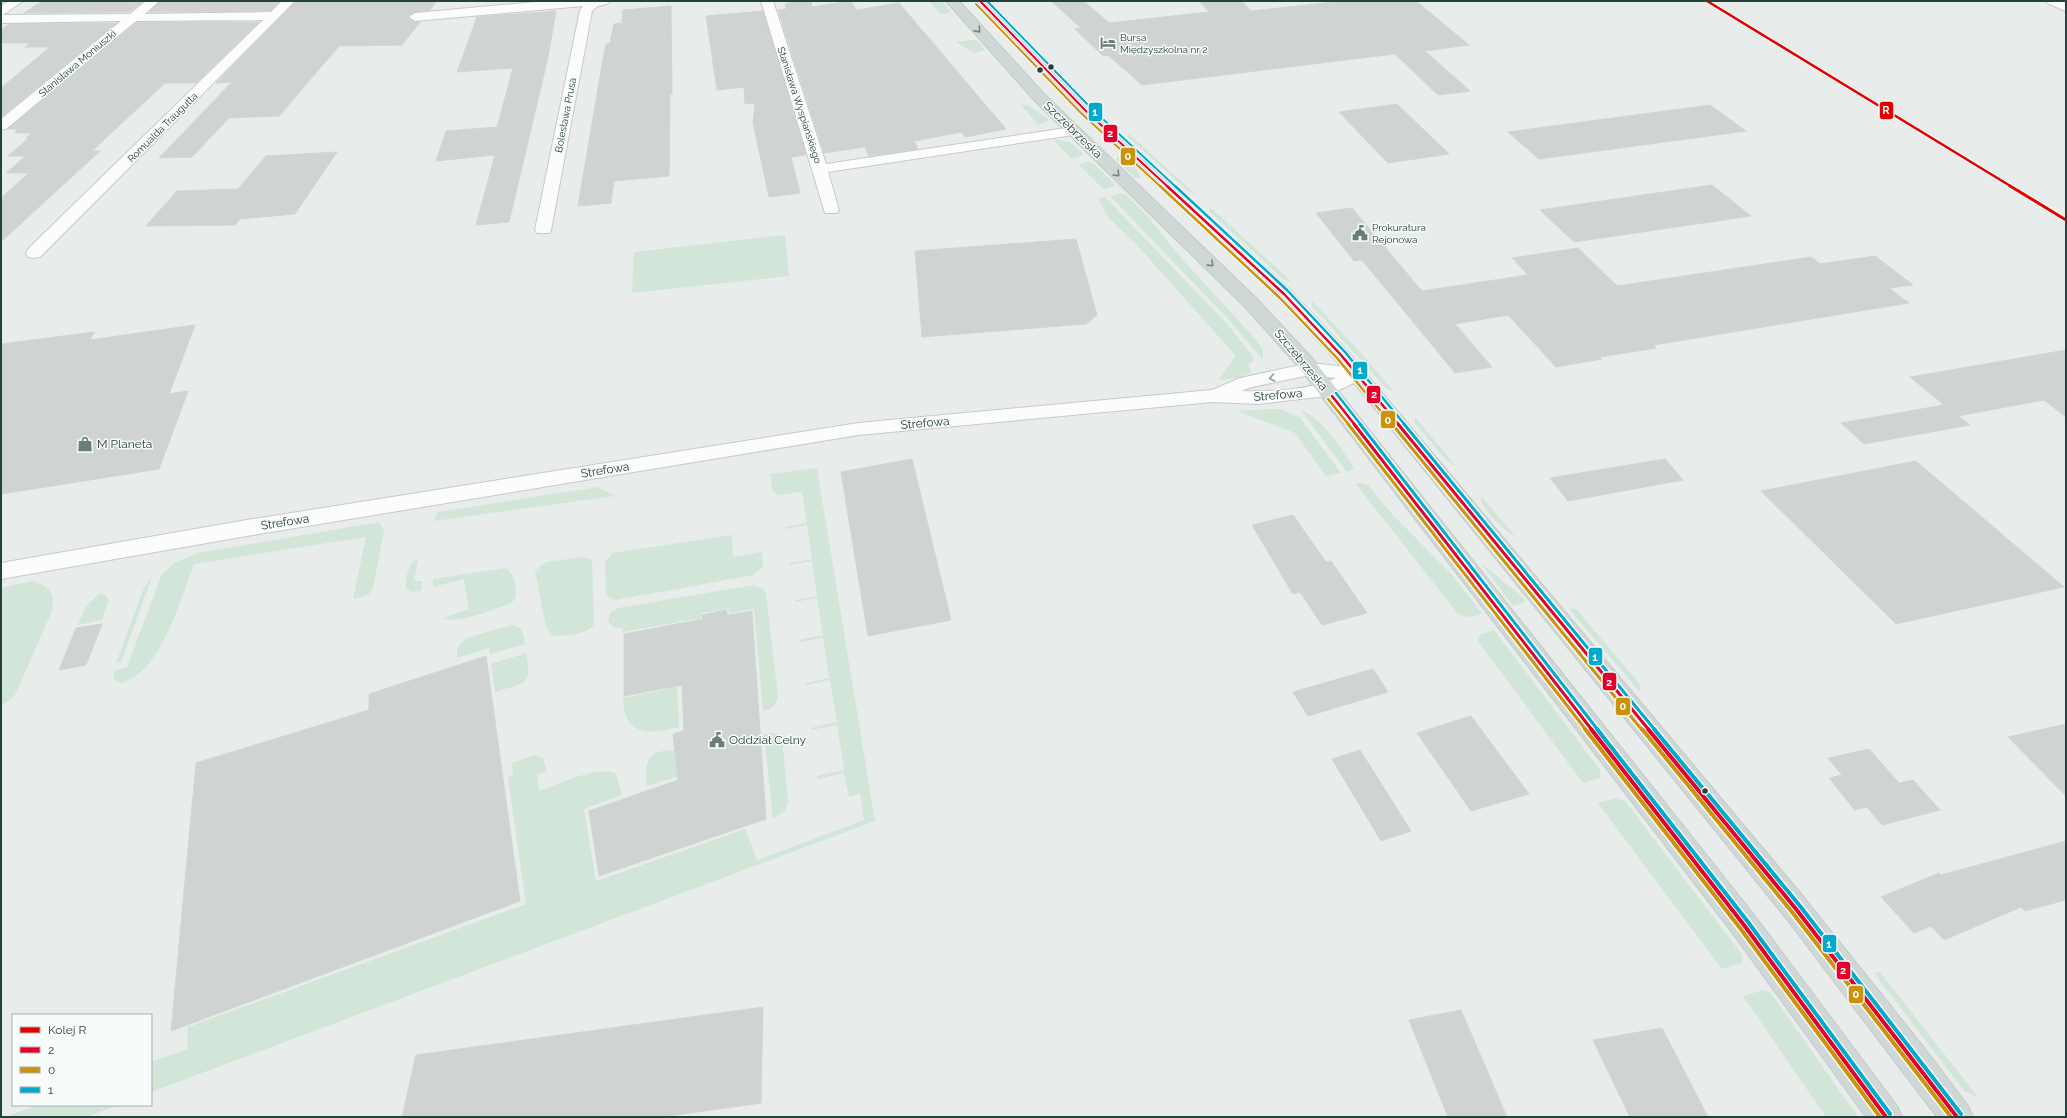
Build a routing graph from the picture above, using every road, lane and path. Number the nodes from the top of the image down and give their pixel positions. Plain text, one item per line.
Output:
1 (17, 1) edge
2 (153, 1) edge
3 (289, 1) edge
4 (767, 1) edge
5 (952, 1) edge
6 (980, 1) edge
7 (2053, 1) edge
8 (599, 2) edge
9 (2066, 7) edge
10 (1, 12) edge
11 (274, 16) junction
12 (415, 17) dead end
13 (132, 18) junction
14 (1, 19) edge
15 (1, 126) edge
16 (1073, 131) junction
17 (820, 169) junction
18 (831, 210) dead end
19 (543, 230) dead end
20 (34, 253) dead end
21 (1310, 369) junction
22 (1357, 374) junction
23 (1327, 390) junction
24 (1213, 396) junction
25 (1, 571) edge
26 (1886, 1117) edge
27 (1956, 1117) edge

1 - 10 street
2 - 13 street, Stanisława Moniuszki
3 - 11 street, Romualda Traugutta
4 - 17 street, Stanisława Wyspiańskiego
5 -> 16 main road, Szczebrzeska
6 - 22 main road, Szczebrzeska
7 - 9 street
8 - 12 street, Bolesława Prusa
8 - 19 street, Bolesława Prusa
11 - 13 street
11 - 20 street, Romualda Traugutta
13 - 14 street
13 - 15 street, Stanisława Moniuszki
16 - 17 street
16 -> 21 main road, Szczebrzeska
17 - 18 street, Stanisława Wyspiańskiego
21 - 22 street, Strefowa
21 - 23 main road, Szczebrzeska
21 -> 24 street, Strefowa
22 - 23 street, Strefowa
22 - 27 main road, Szczebrzeska
23 - 24 street, Strefowa
23 - 26 main road, Szczebrzeska
24 - 25 street, Strefowa

